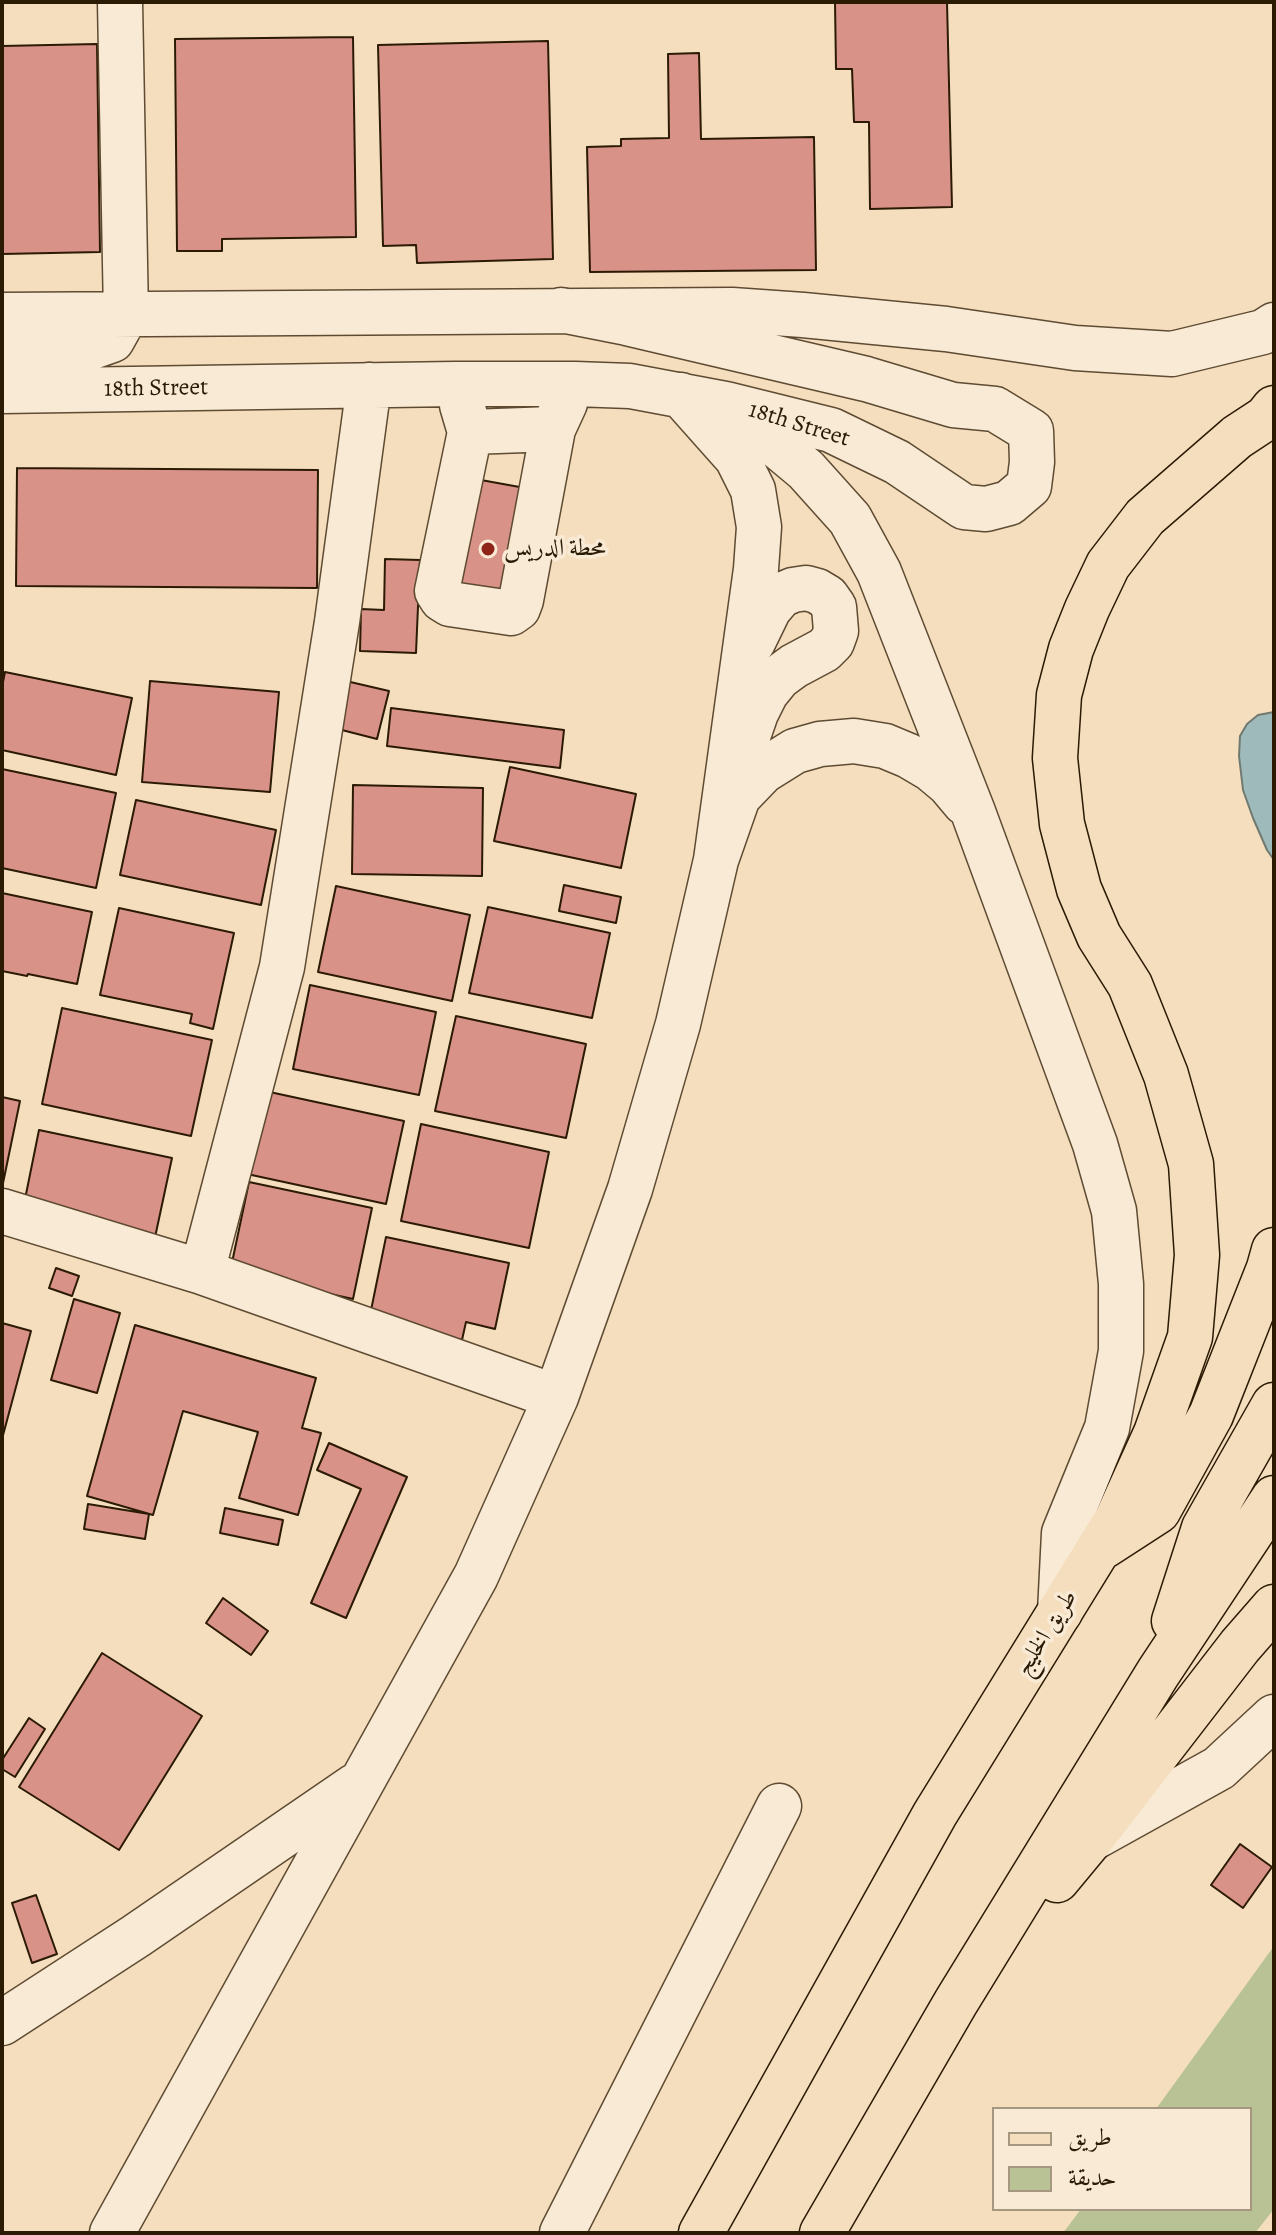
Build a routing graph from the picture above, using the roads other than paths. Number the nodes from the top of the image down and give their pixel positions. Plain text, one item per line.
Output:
1 (120, 2) edge
2 (1274, 295) edge
3 (561, 310) junction
4 (2, 315) edge
5 (126, 315) junction
6 (1274, 325) edge
7 (2, 359) edge
8 (455, 384) junction
9 (575, 384) junction
10 (369, 385) junction
11 (2, 391) edge
12 (681, 395) junction
13 (726, 404) junction
14 (1270, 413) edge
15 (553, 429) junction
16 (470, 432) junction
17 (743, 666) junction
18 (738, 797) junction
19 (973, 812) junction
20 (716, 860) junction
21 (2, 1211) edge
22 (1274, 1250) edge
23 (202, 1272) junction
24 (556, 1397) junction
25 (1274, 1405) edge
26 (1274, 1498) edge
27 (1098, 1550) junction
28 (1274, 1607) edge
29 (1060, 1612) junction
30 (1158, 1673) junction
31 (1274, 1717) edge
32 (362, 1782) junction
33 (779, 1806) dead end
34 (1091, 1839) junction
35 (956, 2002) junction
36 (2, 2023) edge
37 (112, 2233) edge
38 (562, 2233) edge
39 (701, 2233) edge
40 (822, 2233) edge

1 - 5 street
2 - 3 street
3 - 5 street
3 - 6 street
3 - 13 street, 18th Street
4 - 5 street
5 - 7 street
8 - 9 street, 18th Street
8 - 10 street, 18th Street
8 - 16 street
9 - 12 street, 18th Street
9 - 15 street
10 - 11 street, 18th Street
10 - 23 street
12 - 13 street, 18th Street
12 - 17 street
13 - 19 street
14 - 27 main road, طريق الخليج
15 - 16 street
15 - 16 street
17 - 18 street
17 - 20 street
18 - 19 street
18 - 20 street
19 - 29 street
20 - 24 street
21 - 23 street
22 - 27 main road
23 - 24 street
24 - 32 street
25 - 30 main road
26 - 30 main road
27 - 29 main road, طريق الخليج
28 - 34 main road
29 - 39 main road, طريق الخليج
30 - 35 main road
31 - 34 street
32 - 36 street
32 - 37 street
33 - 38 street
34 - 35 main road
35 - 40 main road

